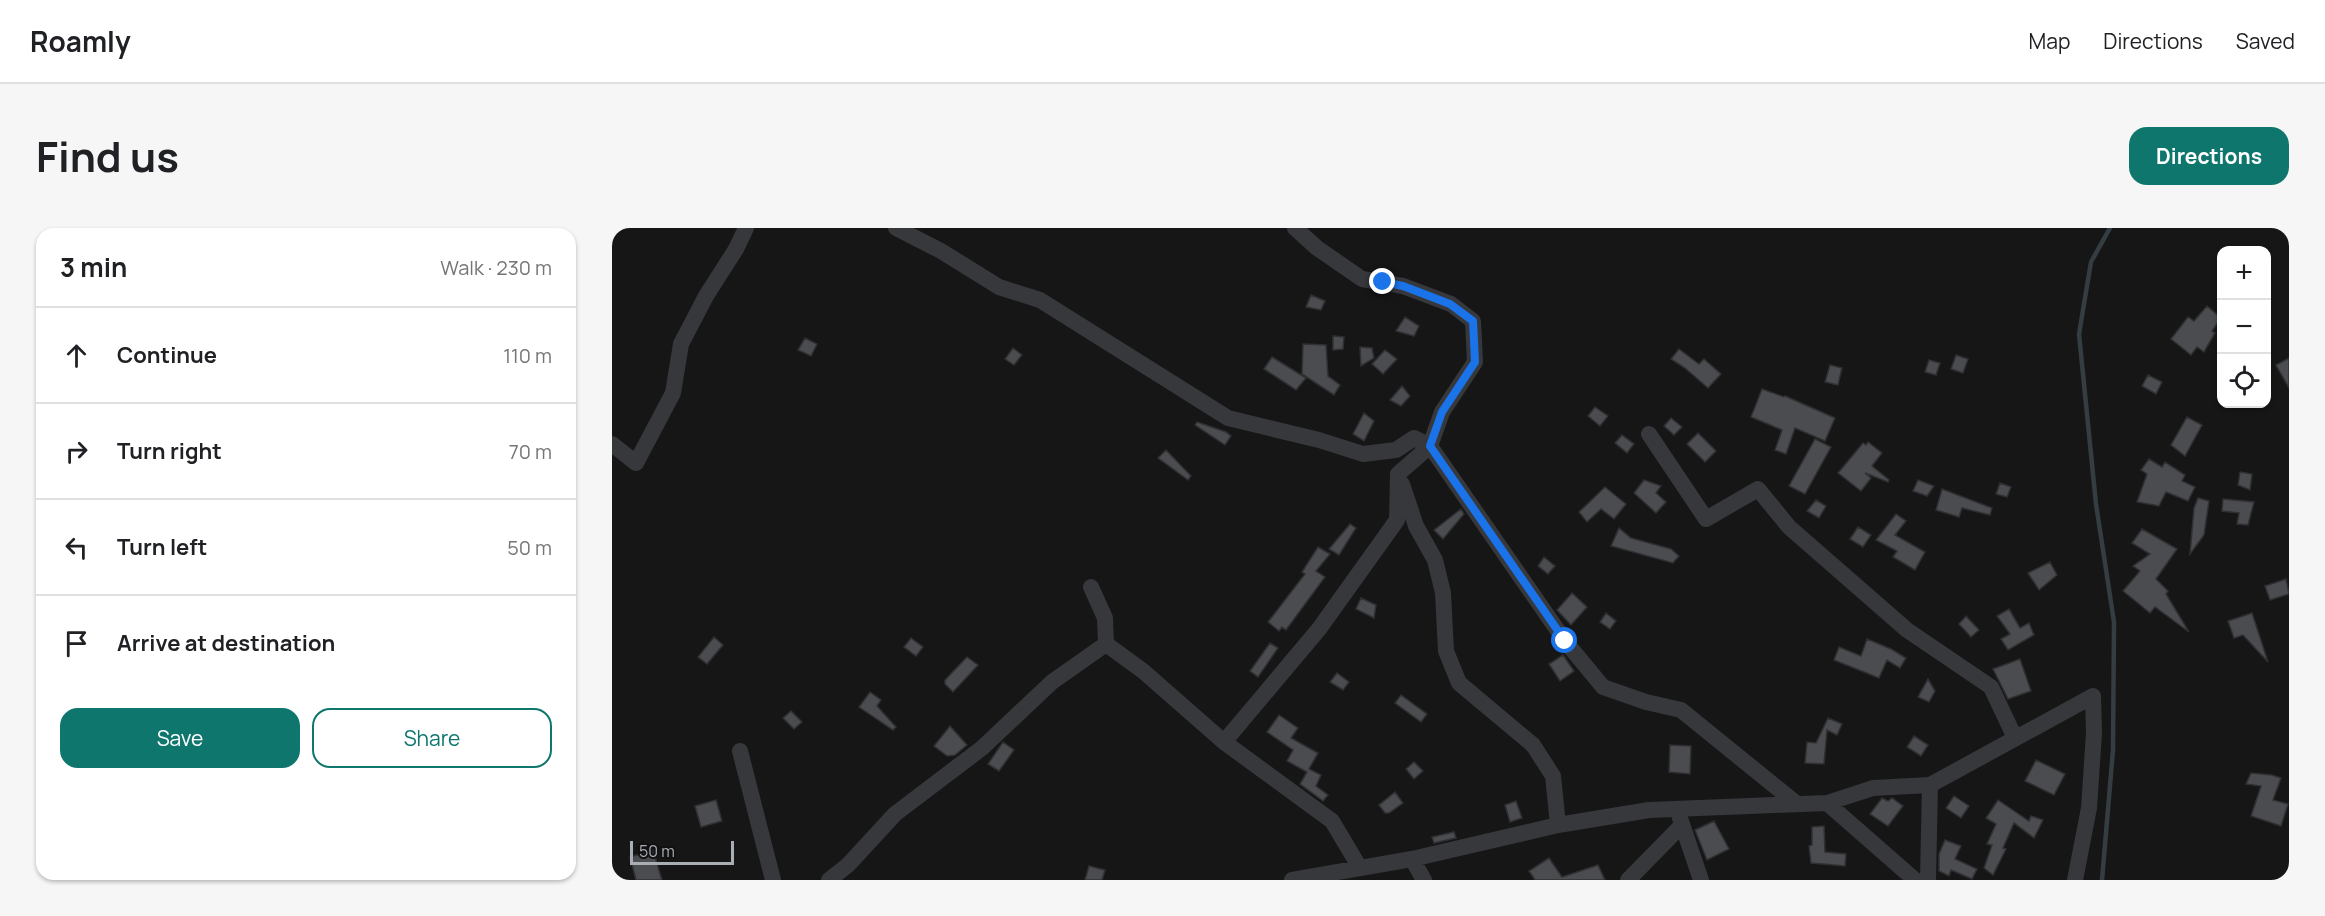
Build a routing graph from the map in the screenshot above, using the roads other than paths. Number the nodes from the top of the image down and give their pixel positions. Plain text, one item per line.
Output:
1 (746, 228) edge
2 (896, 228) edge
3 (1295, 228) edge
4 (1650, 434) dead end
5 (612, 444) edge
6 (1430, 446) junction
7 (1398, 474) junction
8 (1091, 587) dead end
9 (1106, 644) junction
10 (2015, 738) junction
11 (1224, 742) junction
12 (740, 751) dead end
13 (1930, 785) junction
14 (1797, 804) junction
15 (1827, 804) junction
16 (1677, 809) junction
17 (1558, 825) junction
18 (1682, 825) junction
19 (1412, 860) junction
20 (1360, 868) junction
21 (773, 880) edge
22 (829, 880) edge
23 (1292, 880) edge
24 (1424, 880) edge
25 (1628, 880) edge
26 (1701, 880) edge
27 (1914, 880) edge
28 (1928, 880) edge
29 (2075, 880) edge

1 - 5 street
2 - 6 street
3 - 6 street
4 - 10 street
6 - 7 street
6 - 14 street
7 - 11 street
7 - 17 street
8 - 9 street
9 - 11 street
9 - 22 street
10 - 13 street
10 - 29 street
11 - 20 street
12 - 21 street
13 - 15 street
13 - 28 street
14 - 15 street
14 - 16 street
15 - 27 street
16 - 17 street
16 - 18 street
17 - 19 street
18 - 25 street
18 - 26 street
19 - 20 street
19 - 24 street
20 - 23 street

